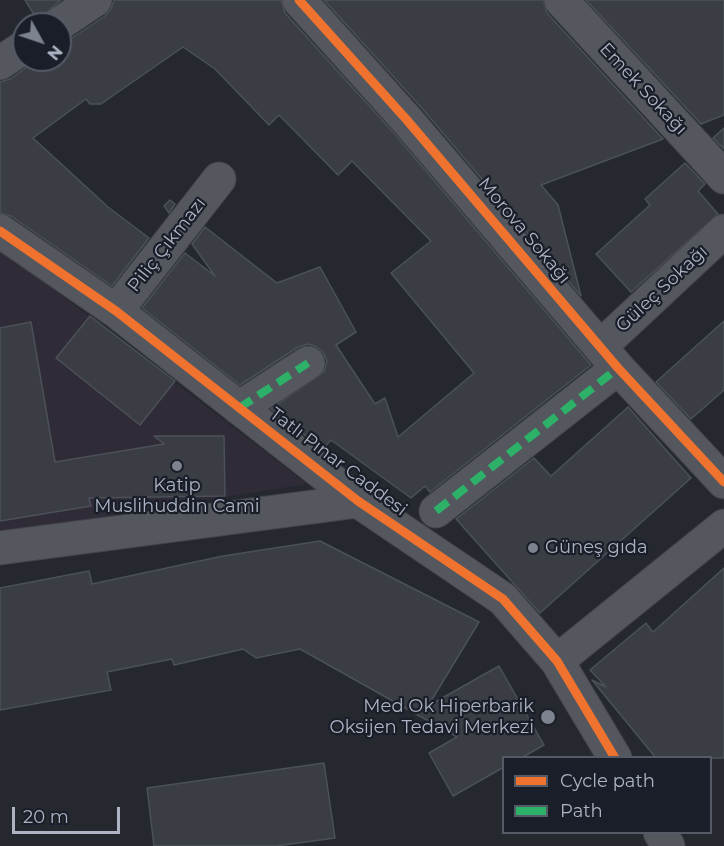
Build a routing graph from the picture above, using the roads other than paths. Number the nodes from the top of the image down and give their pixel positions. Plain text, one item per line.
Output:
1 (96, 0) edge
2 (299, 0) edge
3 (561, 0) edge
4 (72, 16) edge
5 (724, 177) edge
6 (219, 179) dead end
7 (0, 231) edge
8 (724, 231) edge
9 (116, 311) junction
10 (609, 358) junction
11 (308, 363) dead end
12 (239, 408) junction
13 (724, 482) edge
14 (358, 501) junction
15 (436, 511) dead end
16 (724, 526) edge
17 (0, 548) edge
18 (558, 661) junction
19 (614, 756) edge

1 - 4 street
2 - 10 street, Morova Sokağı
3 - 5 street, Emek Sokağı
6 - 9 street, Piliç Çıkmazı
7 - 9 street, Tatlı Pınar Caddesi
8 - 10 street, Güleç Sokağı
9 - 12 street, Tatlı Pınar Caddesi
10 - 13 street, Morova Sokağı
10 - 15 street, Güleç Sokağı
11 - 12 street
12 - 14 street, Tatlı Pınar Caddesi
14 - 17 street
14 - 18 street, Tatlı Pınar Caddesi
16 - 18 street
18 - 19 street, Tatlı Pınar Caddesi

